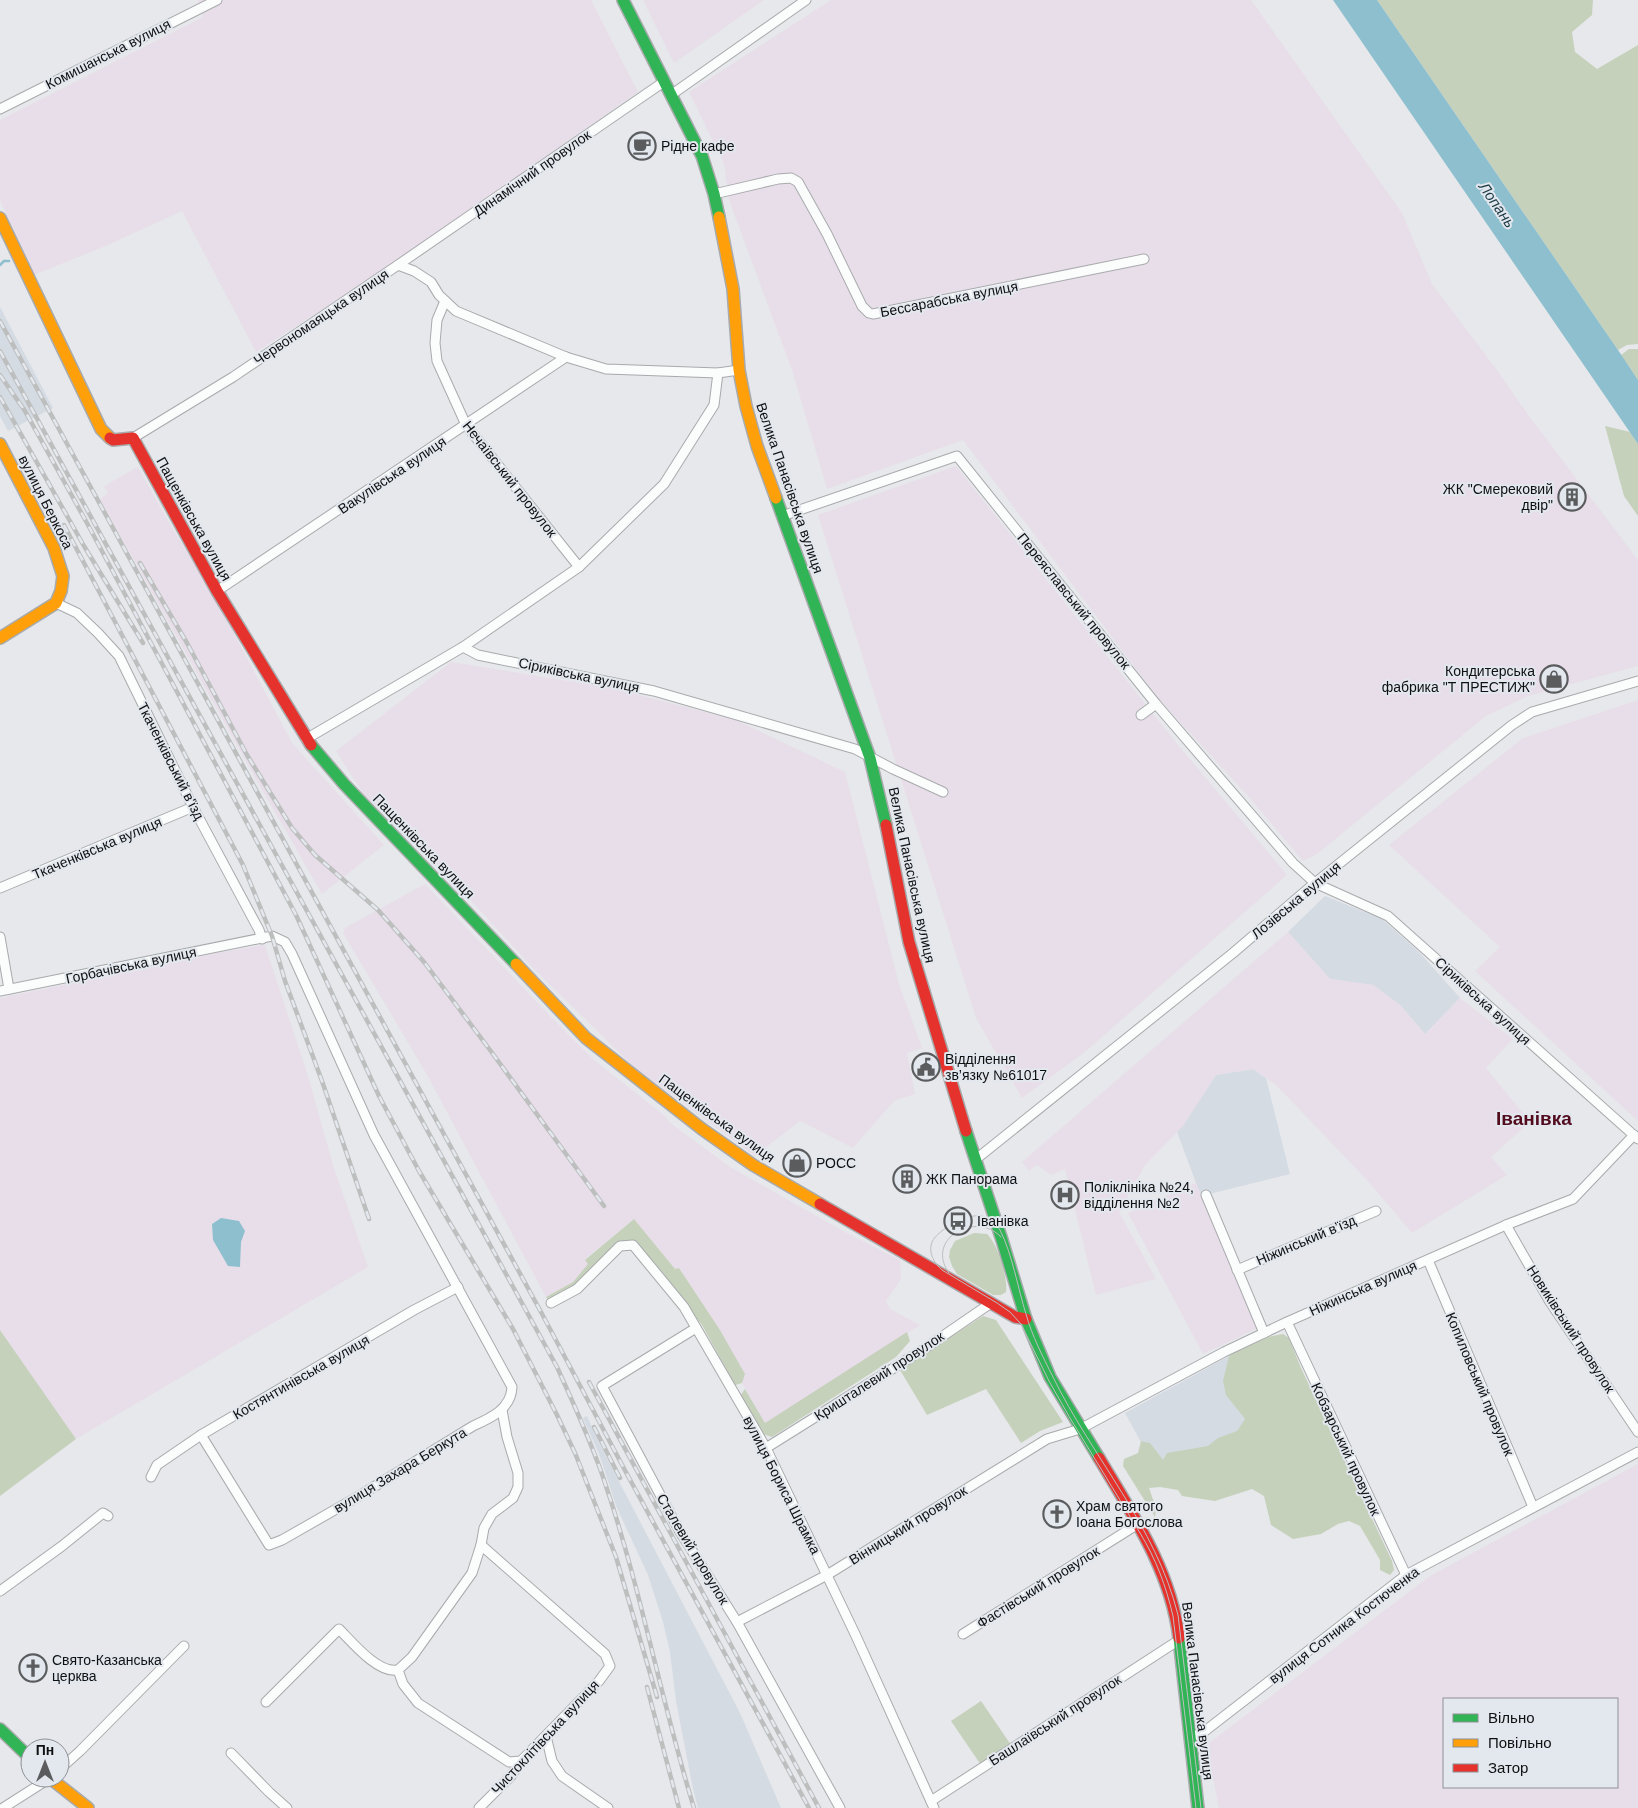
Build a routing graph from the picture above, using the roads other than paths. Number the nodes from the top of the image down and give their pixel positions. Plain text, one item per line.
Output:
1 (217, 0) edge
2 (623, 0) edge
3 (806, 0) edge
4 (665, 81) junction
5 (671, 94) junction
6 (0, 109) edge
7 (714, 194) junction
8 (0, 218) edge
9 (1144, 259) dead end
10 (398, 266) junction
11 (445, 301) junction
12 (566, 357) junction
13 (739, 370) junction
14 (718, 373) junction
15 (466, 425) junction
16 (133, 438) junction
17 (0, 444) edge
18 (782, 516) junction
19 (580, 567) junction
20 (216, 591) junction
21 (56, 603) junction
22 (0, 638) edge
23 (463, 647) junction
24 (1638, 681) edge
25 (1156, 704) junction
26 (1141, 715) dead end
27 (306, 739) junction
28 (870, 758) junction
29 (943, 792) dead end
30 (193, 808) junction
31 (1315, 883) junction
32 (0, 888) edge
33 (0, 937) edge
34 (262, 939) junction
35 (5, 990) edge
36 (1636, 1137) edge
37 (975, 1160) junction
38 (1206, 1195) dead end
39 (1376, 1211) dead end
40 (1506, 1225) junction
41 (1428, 1260) junction
42 (1237, 1270) junction
43 (458, 1287) junction
44 (551, 1303) dead end
45 (992, 1303) junction
46 (1026, 1319) junction
47 (1287, 1322) junction
48 (696, 1328) junction
49 (1264, 1333) junction
50 (502, 1410) junction
51 (1080, 1429) junction
52 (1638, 1432) edge
53 (201, 1435) junction
54 (766, 1448) junction
55 (1638, 1452) edge
56 (152, 1476) dead end
57 (1533, 1507) junction
58 (108, 1516) dead end
59 (1138, 1524) junction
60 (481, 1545) junction
61 (1406, 1575) junction
62 (827, 1576) junction
63 (0, 1591) edge
64 (737, 1622) junction
65 (963, 1634) dead end
66 (1178, 1640) junction
67 (184, 1646) dead end
68 (398, 1670) junction
69 (266, 1702) dead end
70 (0, 1729) edge
71 (546, 1736) junction
72 (1190, 1738) junction
73 (20, 1748) edge
74 (231, 1753) dead end
75 (70, 1760) edge
76 (521, 1761) junction
77 (34, 1788) edge
78 (63, 1788) edge
79 (933, 1805) edge
80 (3, 1808) edge
81 (88, 1808) edge
82 (287, 1808) edge
83 (479, 1808) edge
84 (608, 1808) edge
85 (840, 1808) edge
86 (1198, 1808) edge

1 - 6 street, Комишанська вулиця
2 - 4 street, Велика Панасівська вулиця
3 - 5 street
4 - 5 street, Велика Панасівська вулиця
4 - 10 street, Динамічний провулок
5 - 7 street, Велика Панасівська вулиця
7 - 9 street, Бессарабська вулиця
7 - 13 street, Велика Панасівська вулиця
8 - 16 street
10 - 11 street, Червономаяцька вулиця
10 - 16 street, Червономаяцька вулиця
11 - 12 street, Червономаяцька вулиця
11 - 15 street, Нечаївський провулок
12 - 14 street, Червономаяцька вулиця
12 - 15 street, Вакулівська вулиця
13 - 14 street, Червономаяцька вулиця
13 - 18 street, Велика Панасівська вулиця
14 - 19 street
15 - 19 street, Нечаївський провулок
15 - 20 street, Вакулівська вулиця
16 - 20 street, Пащенківська вулиця
17 - 21 street, вулиця Беркоса
18 - 25 street, Переяславський провулок
18 - 28 street, Велика Панасівська вулиця
19 - 23 street
20 - 27 street, Пащенківська вулиця
21 - 22 street
21 - 30 street, Ткаченківський в'їзд
23 - 27 street
23 - 28 street, Сіриківська вулиця
24 - 31 street, Лозівська вулиця
25 - 26 street
25 - 31 street, Переяславський провулок
27 - 45 street, Пащенківська вулиця
28 - 29 street, Сіриківська вулиця
28 - 37 street, Велика Панасівська вулиця
30 - 32 street, Ткаченківська вулиця
30 - 34 street, Ткаченківський в'їзд
31 - 36 street, Сіриківська вулиця
31 - 37 street, Лозівська вулиця
33 - 35 street
34 - 35 street, Горбачівська вулиця
34 - 43 street, Горбачівська вулиця
36 - 40 street, Ніжинська вулиця
37 - 46 street, Велика Панасівська вулиця
38 - 42 street
39 - 42 street, Ніжинський в’їзд
40 - 41 street, Ніжинська вулиця
40 - 52 street, Новиківський провулок
41 - 47 street, Ніжинська вулиця
41 - 57 street, Копиловський провулок
42 - 49 street
43 - 50 street, Горбачівська вулиця
43 - 53 street, Костянтинівська вулиця
44 - 48 street, вулиця Бориса Шрамка
45 - 46 street, Пащенківська вулиця
45 - 54 street, Кришталевий провулок
46 - 51 street, Велика Панасівська вулиця
47 - 49 street, Ніжинська вулиця
47 - 61 street, Кобзарський провулок
48 - 54 street, вулиця Бориса Шрамка
48 - 64 street, Сталевий провулок
49 - 51 street, Ніжинська вулиця
50 - 53 street, вулиця Захара Беркута
50 - 60 street
51 - 59 street, Велика Панасівська вулиця
51 - 62 street, Вінницький провулок
53 - 56 street, Костянтинівська вулиця
54 - 62 street, вулиця Бориса Шрамка
55 - 57 street, вулиця Сотника Костюченка
57 - 61 street, вулиця Сотника Костюченка
58 - 63 street
59 - 65 street, Фастівський провулок
59 - 66 street, Велика Панасівська вулиця
60 - 68 street
60 - 71 street, Чистоклітівська вулиця
61 - 72 street, вулиця Сотника Костюченка
62 - 64 street, Вінницький провулок
62 - 79 street, вулиця Бориса Шрамка
64 - 85 street, Сталевий провулок
66 - 72 street, Велика Панасівська вулиця
66 - 79 street, Башлаївський провулок
67 - 75 street
68 - 69 street
68 - 76 street
70 - 73 street
71 - 76 street, Чистоклітівська вулиця
71 - 84 street
72 - 86 street, Велика Панасівська вулиця
74 - 82 street
76 - 83 street, Чистоклітівська вулиця
77 - 80 street
78 - 81 street

